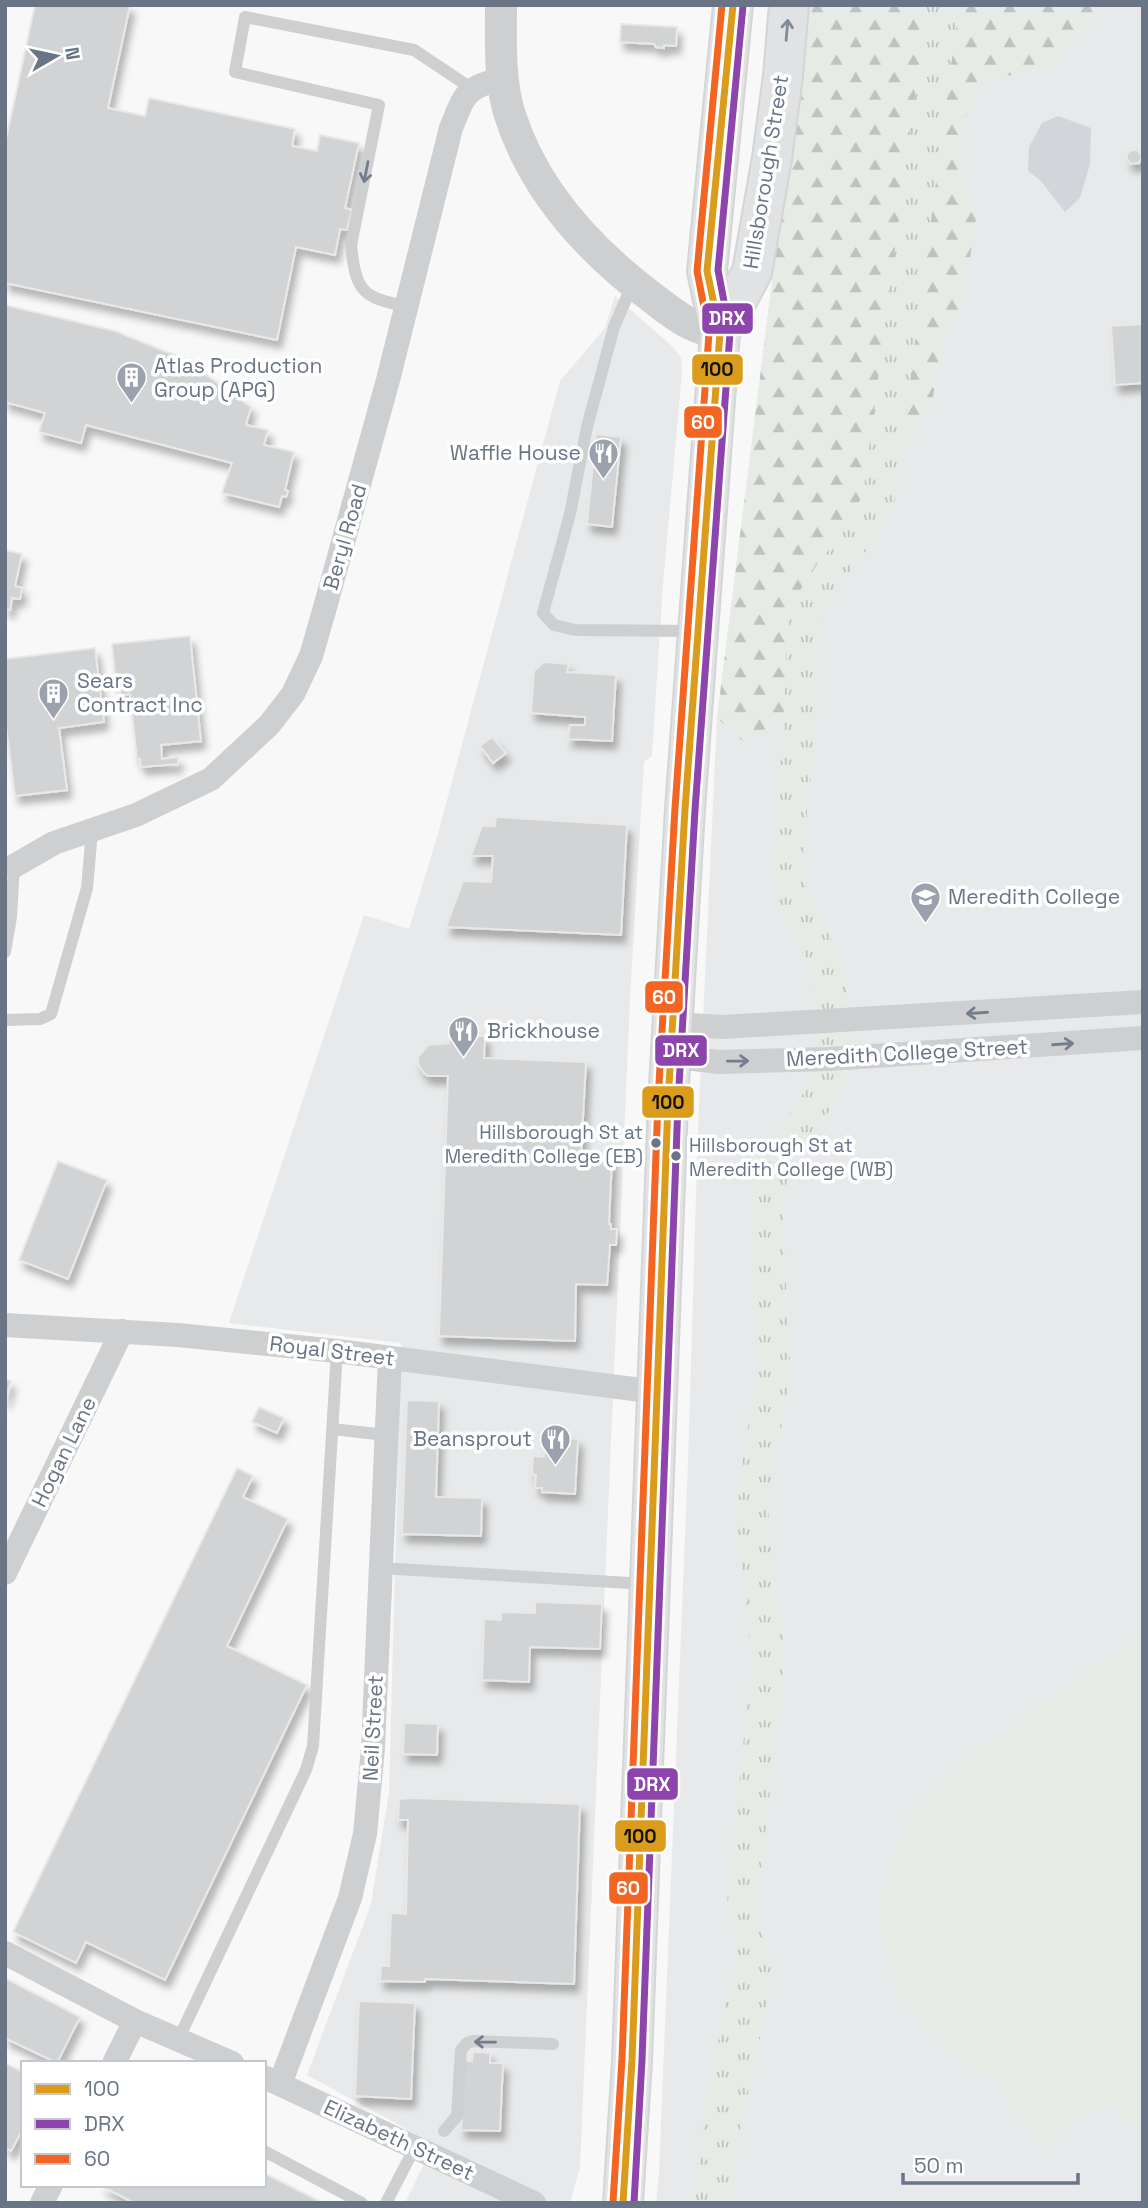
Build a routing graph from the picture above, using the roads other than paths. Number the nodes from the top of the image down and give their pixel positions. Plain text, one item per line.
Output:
1 (501, 5) edge
2 (733, 5) edge
3 (789, 5) edge
4 (503, 78) junction
5 (471, 88) junction
6 (633, 282) junction
7 (406, 306) junction
8 (720, 332) junction
9 (698, 631) junction
10 (92, 831) junction
11 (7, 868) edge
12 (5, 952) edge
13 (1143, 1002) edge
14 (5, 1020) edge
15 (1143, 1038) edge
16 (671, 1040) junction
17 (5, 1325) edge
18 (122, 1331) junction
19 (337, 1351) junction
20 (390, 1358) junction
21 (657, 1392) junction
22 (333, 1429) junction
23 (385, 1435) junction
24 (380, 1568) junction
25 (5, 1573) edge
26 (650, 1584) junction
27 (5, 1953) edge
28 (135, 2021) junction
29 (178, 2040) junction
30 (553, 2044) dead end
31 (115, 2061) edge
32 (227, 2061) edge
33 (272, 2080) edge
34 (444, 2131) dead end
35 (415, 2147) junction
36 (266, 2152) edge
37 (50, 2187) edge
38 (42, 2203) edge
39 (362, 2203) edge
40 (386, 2203) edge
41 (534, 2203) edge
42 (623, 2203) edge

1 - 4 street
2 - 8 main road, Hillsborough Street
8 -> 3 main road, Hillsborough Street
4 - 5 street
4 - 6 street
5 - 7 street, Beryl Road
5 -> 7 lane
6 - 8 street
6 - 9 lane
7 - 10 street, Beryl Road
8 - 9 main road, Hillsborough Street
9 - 16 main road, Hillsborough Street
10 - 11 street, Beryl Road
10 - 14 lane
11 - 12 lane
13 -> 16 street, Meredith College Street
16 -> 15 street, Meredith College Street
16 - 21 main road, Hillsborough Street
17 - 18 street, Royal Street
18 - 19 street, Royal Street
18 - 25 street, Hogan Lane
19 - 20 street, Royal Street
19 - 22 lane
20 - 21 street, Royal Street
20 - 23 street, Neil Street
21 - 26 main road, Hillsborough Street
22 - 23 lane
22 - 29 lane
23 - 24 street, Neil Street
24 - 26 lane
24 - 33 street, Neil Street
26 - 42 main road, Hillsborough Street
27 - 28 street
28 - 29 street
28 - 31 street
29 - 32 street
30 -> 34 lane
33 - 35 street, Elizabeth Street
35 - 40 lane
35 - 41 street, Elizabeth Street
36 - 39 lane
37 - 38 street

